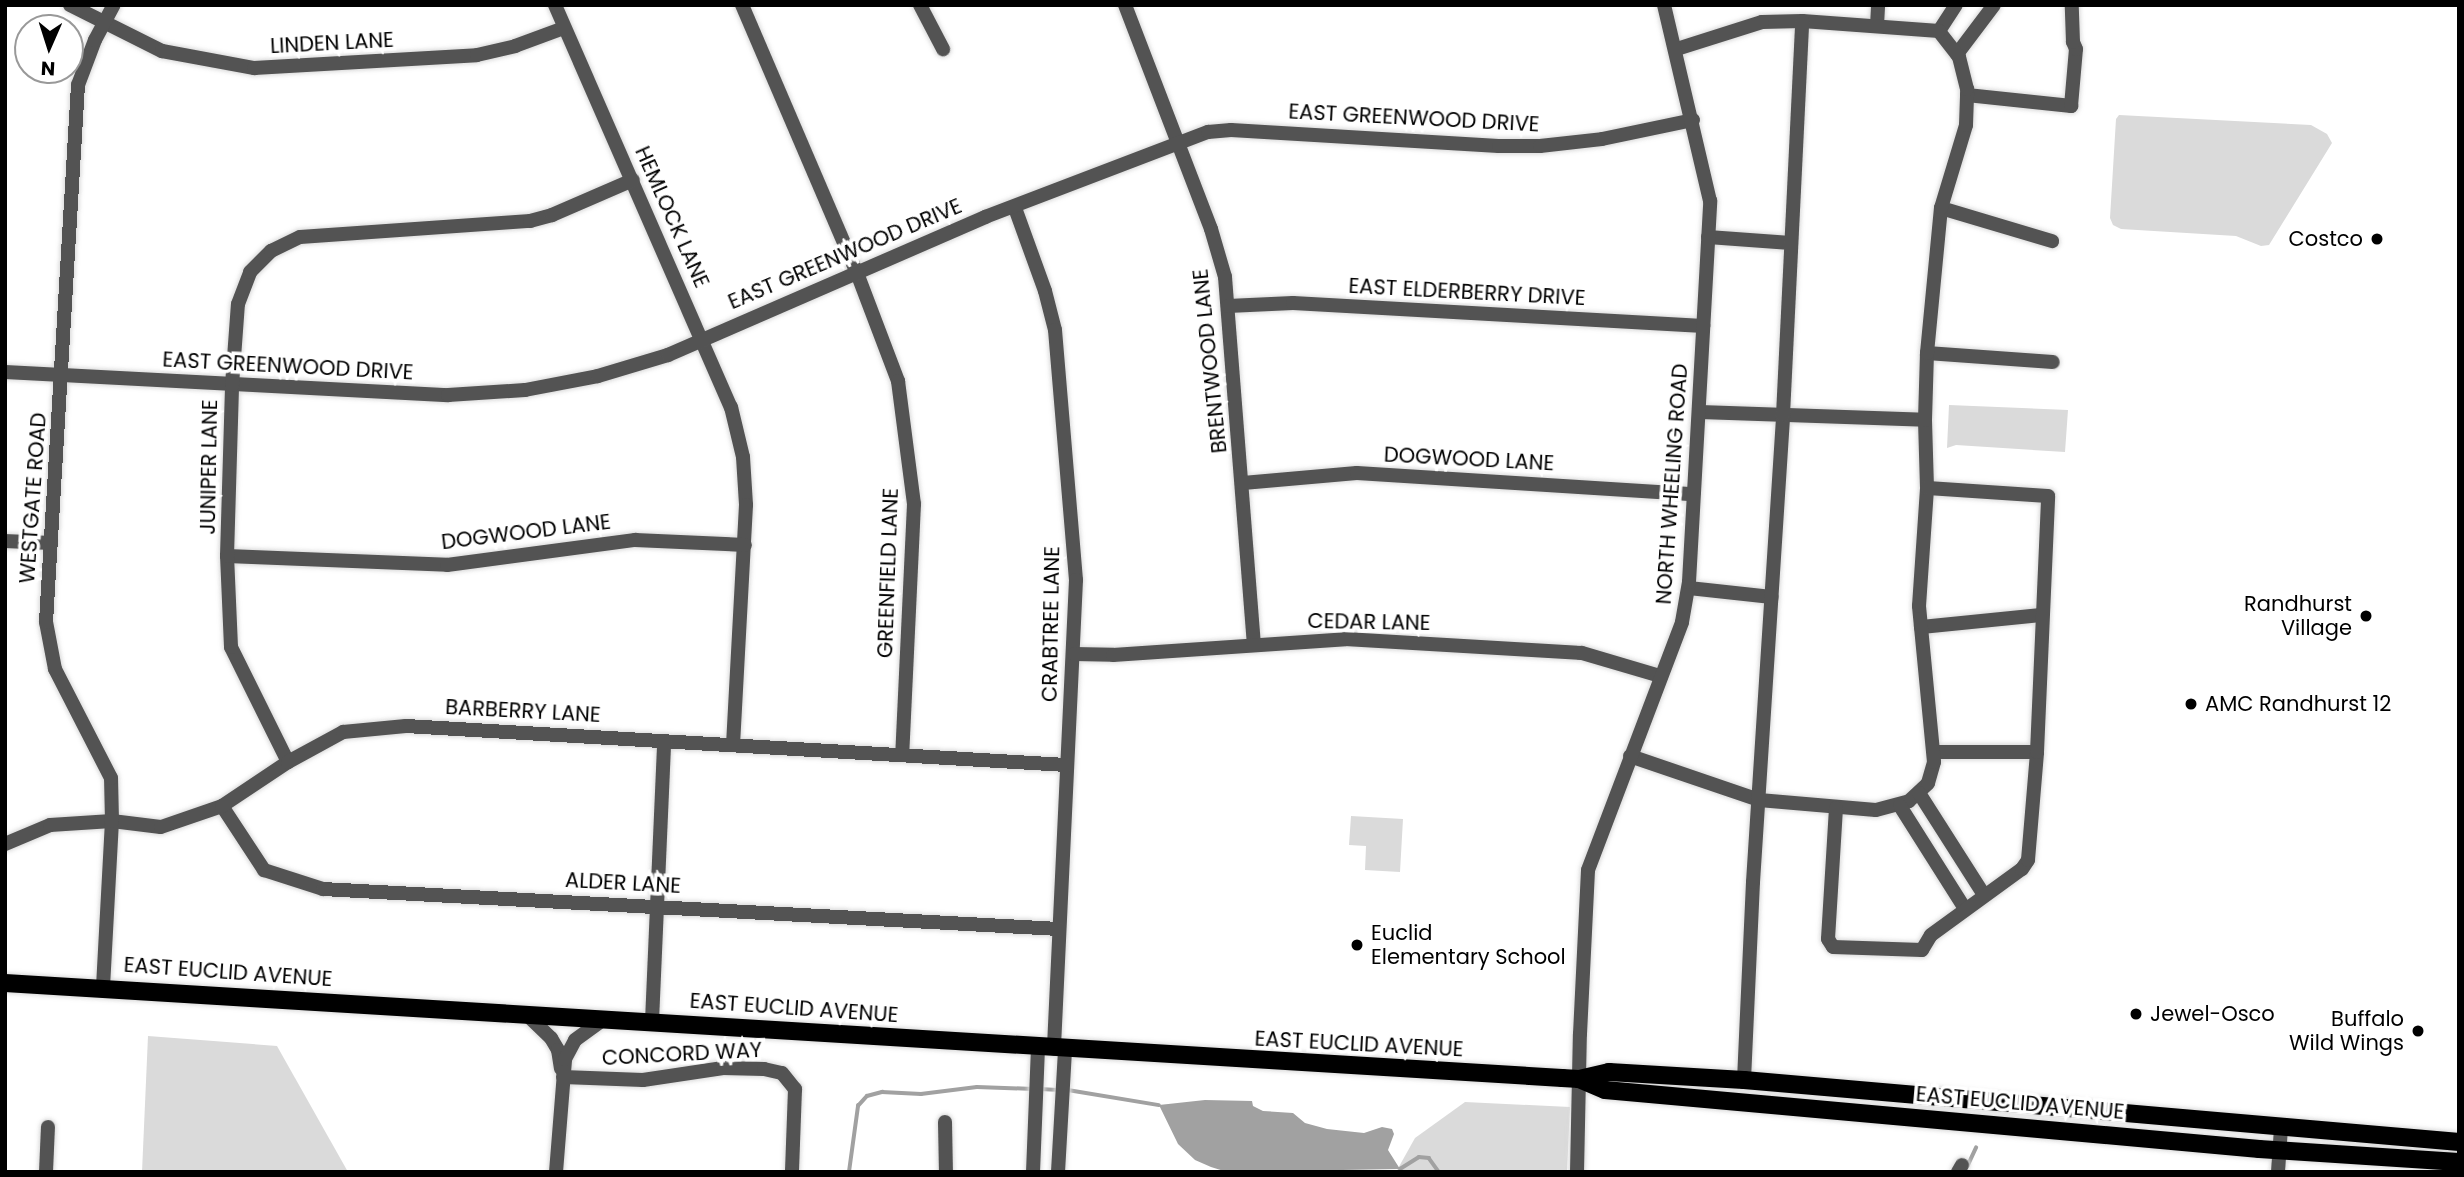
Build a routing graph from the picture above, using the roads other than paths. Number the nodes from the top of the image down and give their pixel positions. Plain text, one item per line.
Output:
1 (70, 5) edge
2 (114, 5) edge
3 (555, 5) edge
4 (742, 5) edge
5 (920, 5) edge
6 (1125, 5) edge
7 (1664, 5) edge
8 (1878, 5) edge
9 (1956, 5) edge
10 (1994, 5) edge
11 (2072, 5) edge
12 (1802, 21) junction
13 (105, 23) junction
14 (1877, 26) junction
15 (564, 28) junction
16 (1938, 31) junction
17 (943, 49) dead end
18 (1677, 49) junction
19 (1957, 54) junction
20 (1967, 95) junction
21 (1693, 120) junction
22 (1178, 144) junction
23 (633, 180) junction
24 (1016, 208) junction
25 (1941, 208) junction
26 (1708, 237) junction
27 (2052, 241) dead end
28 (1791, 243) junction
29 (857, 273) junction
30 (1228, 306) junction
31 (1703, 326) junction
32 (703, 339) junction
33 (1927, 353) junction
34 (2053, 362) dead end
35 (5, 372) edge
36 (62, 376) junction
37 (232, 384) junction
38 (1700, 412) junction
39 (1783, 415) junction
40 (1925, 420) junction
41 (1243, 483) junction
42 (1927, 488) junction
43 (1693, 494) junction
44 (5, 541) edge
45 (51, 543) junction
46 (745, 545) junction
47 (227, 556) junction
48 (1689, 589) junction
49 (1772, 597) junction
50 (2041, 615) junction
51 (1921, 627) junction
52 (1254, 645) junction
53 (1074, 654) junction
54 (1660, 676) junction
55 (664, 741) junction
56 (733, 743) junction
57 (1935, 752) junction
58 (2037, 752) junction
59 (902, 754) junction
60 (1630, 756) junction
61 (288, 761) junction
62 (1067, 765) junction
63 (1919, 793) junction
64 (1759, 800) junction
65 (222, 806) junction
66 (1900, 806) junction
67 (1836, 808) junction
68 (112, 821) junction
69 (5, 844) edge
70 (1984, 895) junction
71 (654, 905) junction
72 (1965, 909) junction
73 (1059, 929) junction
74 (5, 983) edge
75 (103, 988) junction
76 (526, 1014) junction
77 (605, 1018) junction
78 (652, 1021) junction
79 (1052, 1048) junction
80 (563, 1077) junction
81 (1579, 1079) junction
82 (1744, 1080) junction
83 (945, 1122) dead end
84 (48, 1127) dead end
85 (2281, 1128) junction
86 (2459, 1142) edge
87 (2280, 1151) junction
88 (2459, 1162) edge
89 (46, 1172) edge
90 (556, 1172) edge
91 (792, 1172) edge
92 (946, 1172) edge
93 (1033, 1172) edge
94 (1058, 1172) edge
95 (1577, 1172) edge
96 (2278, 1172) edge
97 (2458, 1172) edge

1 - 13 street, LINDEN LANE
2 - 13 street, WESTGATE ROAD
3 - 15 street, HEMLOCK LANE
4 - 29 street, GREENFIELD LANE
5 - 17 street
6 - 22 street, BRENTWOOD LANE
7 - 18 street, NORTH WHEELING ROAD
8 - 14 street
9 - 16 street
10 - 19 street
11 - 20 street
12 - 14 street
12 - 18 street
12 - 28 street
13 - 15 street, LINDEN LANE
13 - 36 street, WESTGATE ROAD
14 - 16 street
15 - 23 street, HEMLOCK LANE
16 - 19 street
18 - 21 street, NORTH WHEELING ROAD
19 - 20 street
20 - 25 street
21 - 22 street, EAST GREENWOOD DRIVE
21 - 26 street, NORTH WHEELING ROAD
22 - 24 street, EAST GREENWOOD DRIVE
22 - 30 street, BRENTWOOD LANE
23 - 32 street, HEMLOCK LANE
23 - 37 street, JUNIPER LANE
24 - 29 street, EAST GREENWOOD DRIVE
24 - 53 street, CRABTREE LANE
25 - 27 street
25 - 33 street
26 - 28 street
26 - 31 street, NORTH WHEELING ROAD
28 - 39 street
29 - 32 street, EAST GREENWOOD DRIVE
29 - 59 street, GREENFIELD LANE
30 - 31 street, EAST ELDERBERRY DRIVE
30 - 41 street, BRENTWOOD LANE
31 - 38 street, NORTH WHEELING ROAD
32 - 37 street, EAST GREENWOOD DRIVE
32 - 46 street, HEMLOCK LANE
33 - 34 street
33 - 40 street
35 - 36 street, EAST GREENWOOD DRIVE
36 - 37 street, EAST GREENWOOD DRIVE
36 - 45 street, WESTGATE ROAD
37 - 47 street, JUNIPER LANE
38 - 39 street
38 - 43 street, NORTH WHEELING ROAD
39 - 40 street
39 - 49 street
40 - 42 street
41 - 43 street, DOGWOOD LANE
41 - 52 street, BRENTWOOD LANE
42 - 50 street
42 - 51 street
43 - 48 street, NORTH WHEELING ROAD
44 - 45 street
45 - 68 street, WESTGATE ROAD
46 - 47 street, DOGWOOD LANE
46 - 56 street, HEMLOCK LANE
47 - 61 street, JUNIPER LANE
48 - 49 street
48 - 54 street, NORTH WHEELING ROAD
49 - 64 street
50 - 51 street
50 - 58 street
51 - 57 street
52 - 53 street, CEDAR LANE
52 - 54 street, CEDAR LANE
53 - 62 street, CRABTREE LANE
54 - 60 street, NORTH WHEELING ROAD
55 - 56 street, BARBERRY LANE
55 - 61 street, BARBERRY LANE
55 - 71 street
56 - 59 street, BARBERRY LANE
57 - 58 street
57 - 63 street
58 - 70 street
59 - 62 street, BARBERRY LANE
60 - 64 street
60 - 81 street, NORTH WHEELING ROAD
61 - 65 street, BARBERRY LANE
62 - 73 street, CRABTREE LANE
63 - 66 street
63 - 70 street
64 - 67 street
64 - 82 street
65 - 68 street, BARBERRY LANE
65 - 71 street, ALDER LANE
66 - 67 street
66 - 72 street
67 - 72 street
68 - 69 street, BARBERRY LANE
68 - 75 street, WESTGATE ROAD
70 - 72 street
71 - 73 street, ALDER LANE
71 - 78 street
73 - 79 street, CRABTREE LANE
74 - 75 main road, EAST EUCLID AVENUE
75 - 76 main road, EAST EUCLID AVENUE
76 - 77 main road, EAST EUCLID AVENUE
76 - 80 street
77 - 78 main road, EAST EUCLID AVENUE
77 - 80 street
78 - 79 main road, EAST EUCLID AVENUE
79 - 81 main road, EAST EUCLID AVENUE
79 - 93 street
79 - 94 street
80 - 90 street
80 - 91 street, CONCORD WAY
81 - 82 main road, EAST EUCLID AVENUE
81 - 87 main road, EAST EUCLID AVENUE
81 - 95 street, NORTH WHEELING ROAD
82 - 85 main road, EAST EUCLID AVENUE
83 - 92 street
84 - 89 street
85 - 86 main road, EAST EUCLID AVENUE
85 - 87 street
87 - 88 main road, EAST EUCLID AVENUE
87 - 96 street
88 - 97 street

